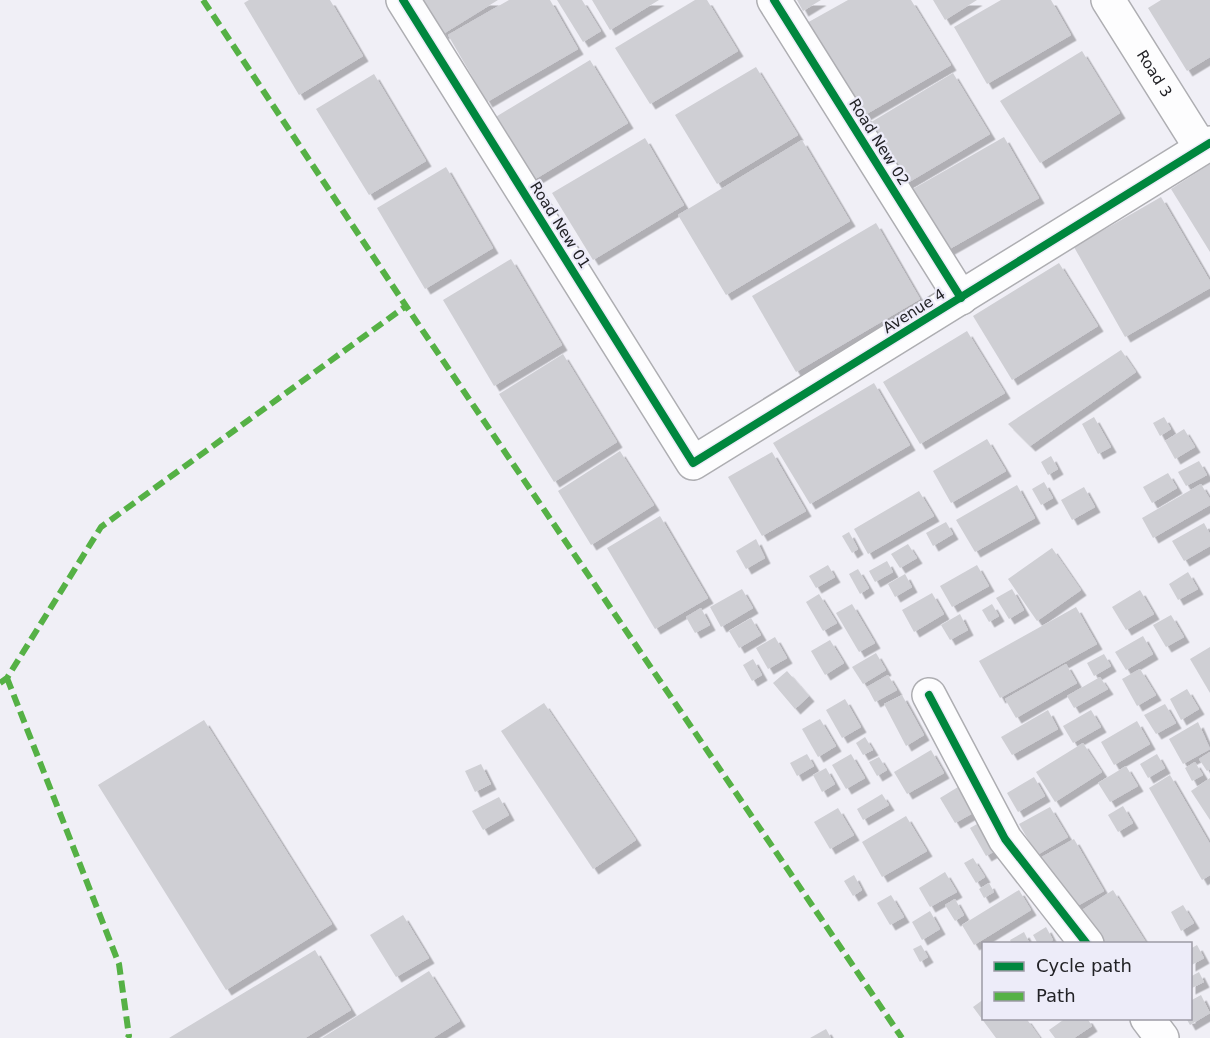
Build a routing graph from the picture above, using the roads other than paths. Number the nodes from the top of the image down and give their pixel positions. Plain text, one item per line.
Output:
1 (403, 0) edge
2 (774, 0) edge
3 (1108, 0) edge
4 (1206, 146) edge
5 (962, 298) junction
6 (693, 464) joint
7 (929, 695) dead end
8 (1086, 942) edge
9 (1148, 1020) edge
10 (1162, 1038) edge

1 - 6 street, Road New 01
2 - 5 street, Road New 02
3 - 4 street, Road 3
4 - 5 street, Avenue 4
5 - 6 street, Avenue 4
7 - 8 street
9 - 10 street

